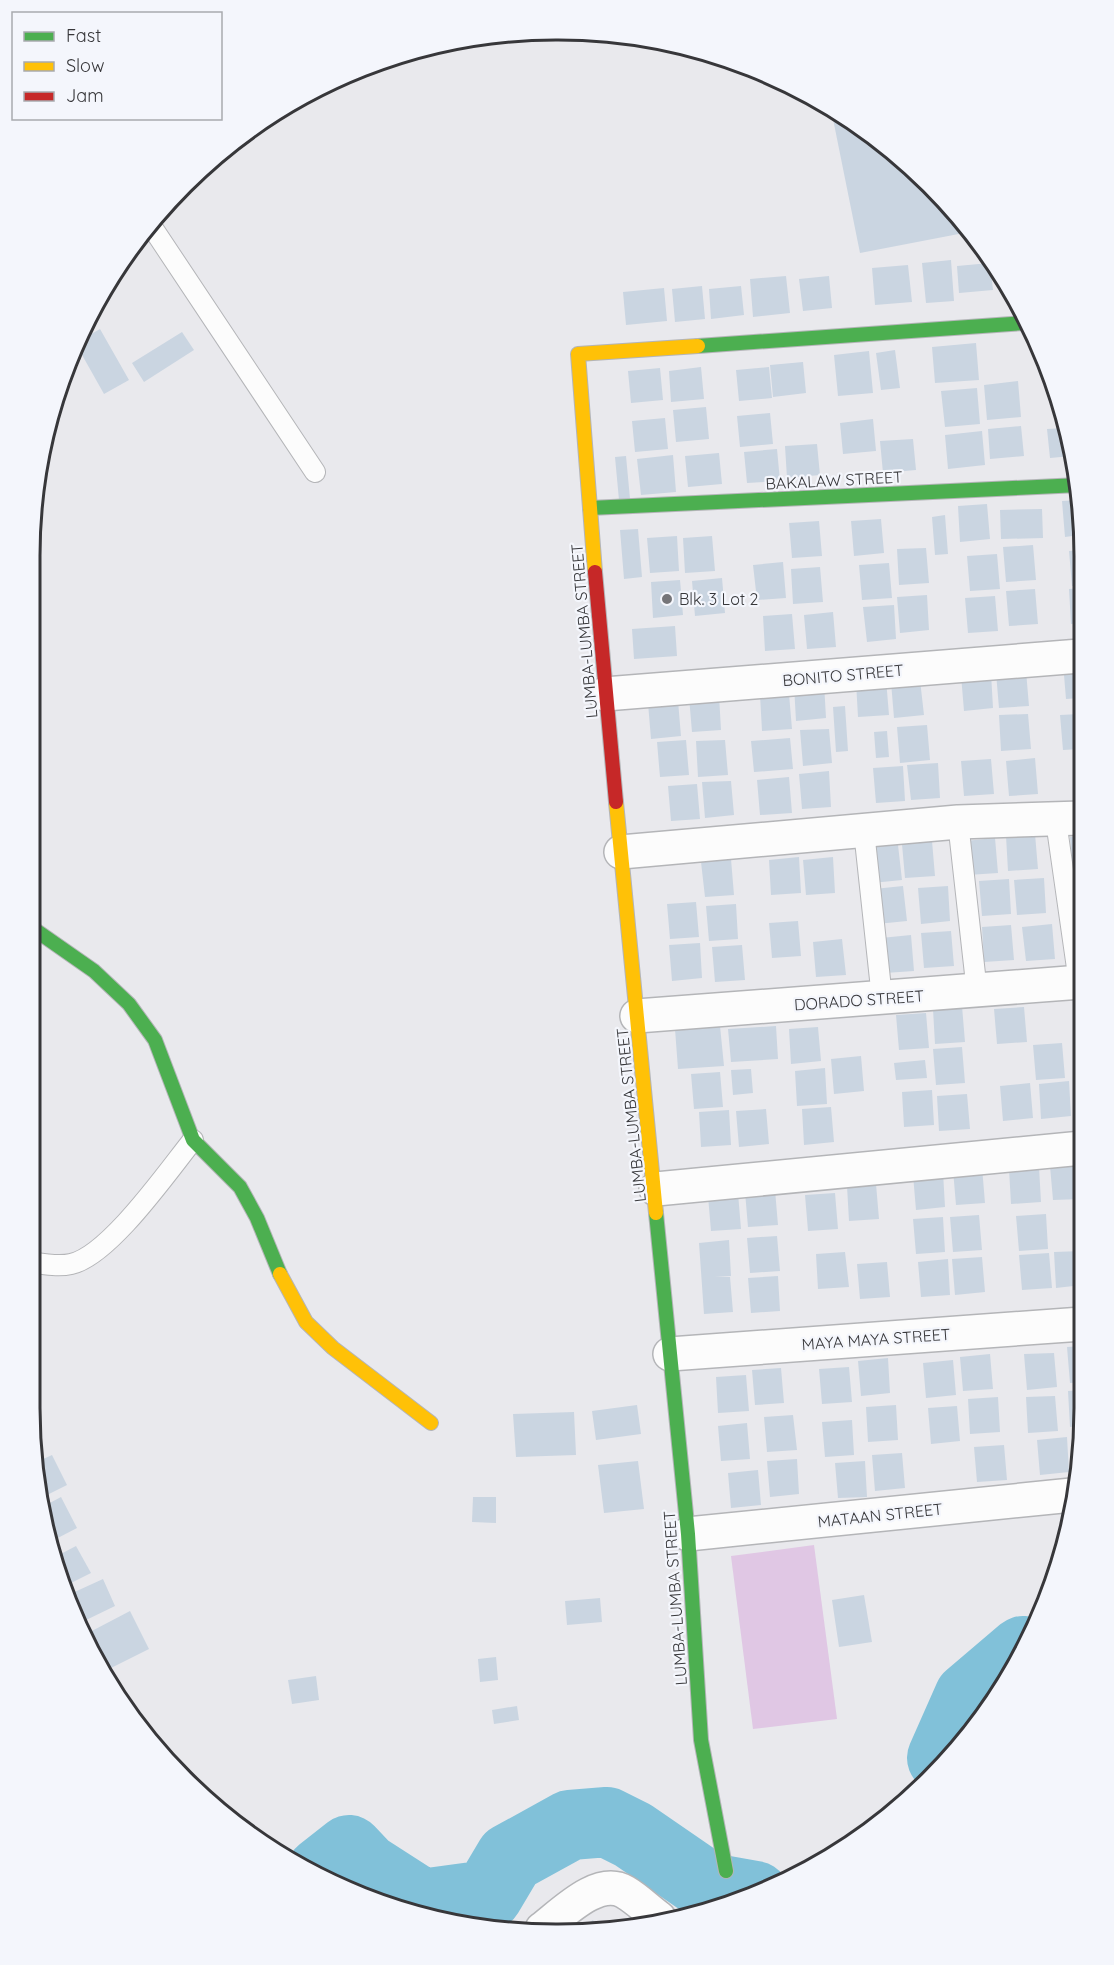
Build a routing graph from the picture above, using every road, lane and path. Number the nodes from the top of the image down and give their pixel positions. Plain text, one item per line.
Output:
1 (156, 232) edge
2 (1017, 323) edge
3 (315, 472) dead end
4 (1068, 486) edge
5 (590, 508) junction
6 (1074, 656) edge
7 (606, 693) junction
8 (1068, 819) edge
9 (958, 822) junction
10 (864, 831) junction
11 (621, 852) junction
12 (1074, 900) edge
13 (40, 933) edge
14 (1074, 983) edge
15 (977, 992) junction
16 (882, 998) junction
17 (637, 1016) junction
18 (193, 1140) junction
19 (1074, 1149) edge
20 (656, 1189) junction
21 (40, 1262) edge
22 (1074, 1325) edge
23 (670, 1354) junction
24 (431, 1423) dead end
25 (1066, 1496) edge
26 (688, 1534) junction
27 (726, 1871) dead end
28 (656, 1915) edge
29 (549, 1924) edge

1 - 3 lane
2 - 5 street, LUMBA-LUMBA STREET
4 - 5 street, BAKALAW STREET
5 - 7 street, LUMBA-LUMBA STREET
6 - 7 street, BONITO STREET
7 - 11 street, LUMBA-LUMBA STREET
8 - 9 street
8 - 12 lane
9 - 10 street
9 - 15 lane
10 - 11 street
10 - 16 lane
11 - 17 street, LUMBA-LUMBA STREET
13 - 18 street
14 - 15 street, DORADO STREET
15 - 16 street, DORADO STREET
16 - 17 street, DORADO STREET
17 - 20 street, LUMBA-LUMBA STREET
18 - 21 lane
18 - 24 street
19 - 20 street
20 - 23 street, LUMBA-LUMBA STREET
22 - 23 street, MAYA MAYA STREET
23 - 26 street, LUMBA-LUMBA STREET
25 - 26 street, MATAAN STREET
26 - 27 street, LUMBA-LUMBA STREET
28 - 29 street

